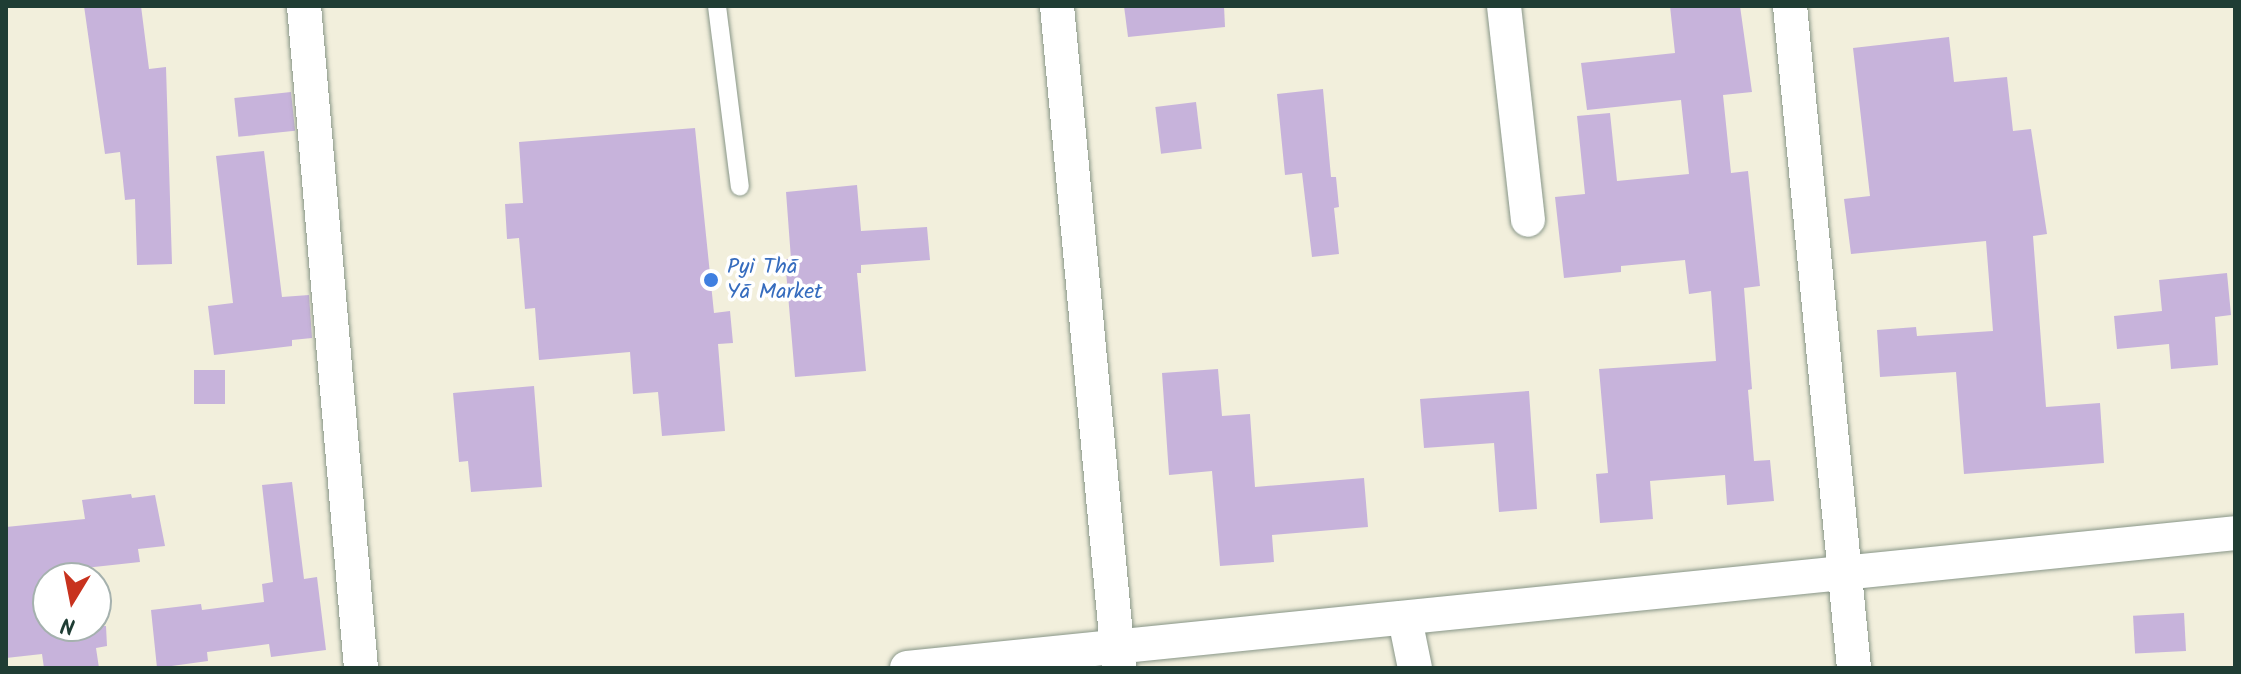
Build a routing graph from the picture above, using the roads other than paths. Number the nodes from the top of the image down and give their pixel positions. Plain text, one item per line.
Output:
1 (304, 6) edge
2 (717, 6) edge
3 (1057, 6) edge
4 (1504, 6) edge
5 (1790, 6) edge
6 (740, 187) dead end
7 (1528, 220) dead end
8 (2235, 533) edge
9 (1844, 575) junction
10 (1405, 619) junction
11 (1118, 658) edge
12 (361, 668) edge
13 (907, 668) edge
14 (1415, 668) edge
15 (1854, 668) edge

1 - 12 street
2 - 6 lane
3 - 11 street
4 - 7 street
5 - 9 street
8 - 9 street
9 - 10 street
9 - 15 street
10 - 11 street
10 - 14 street
11 - 13 street

